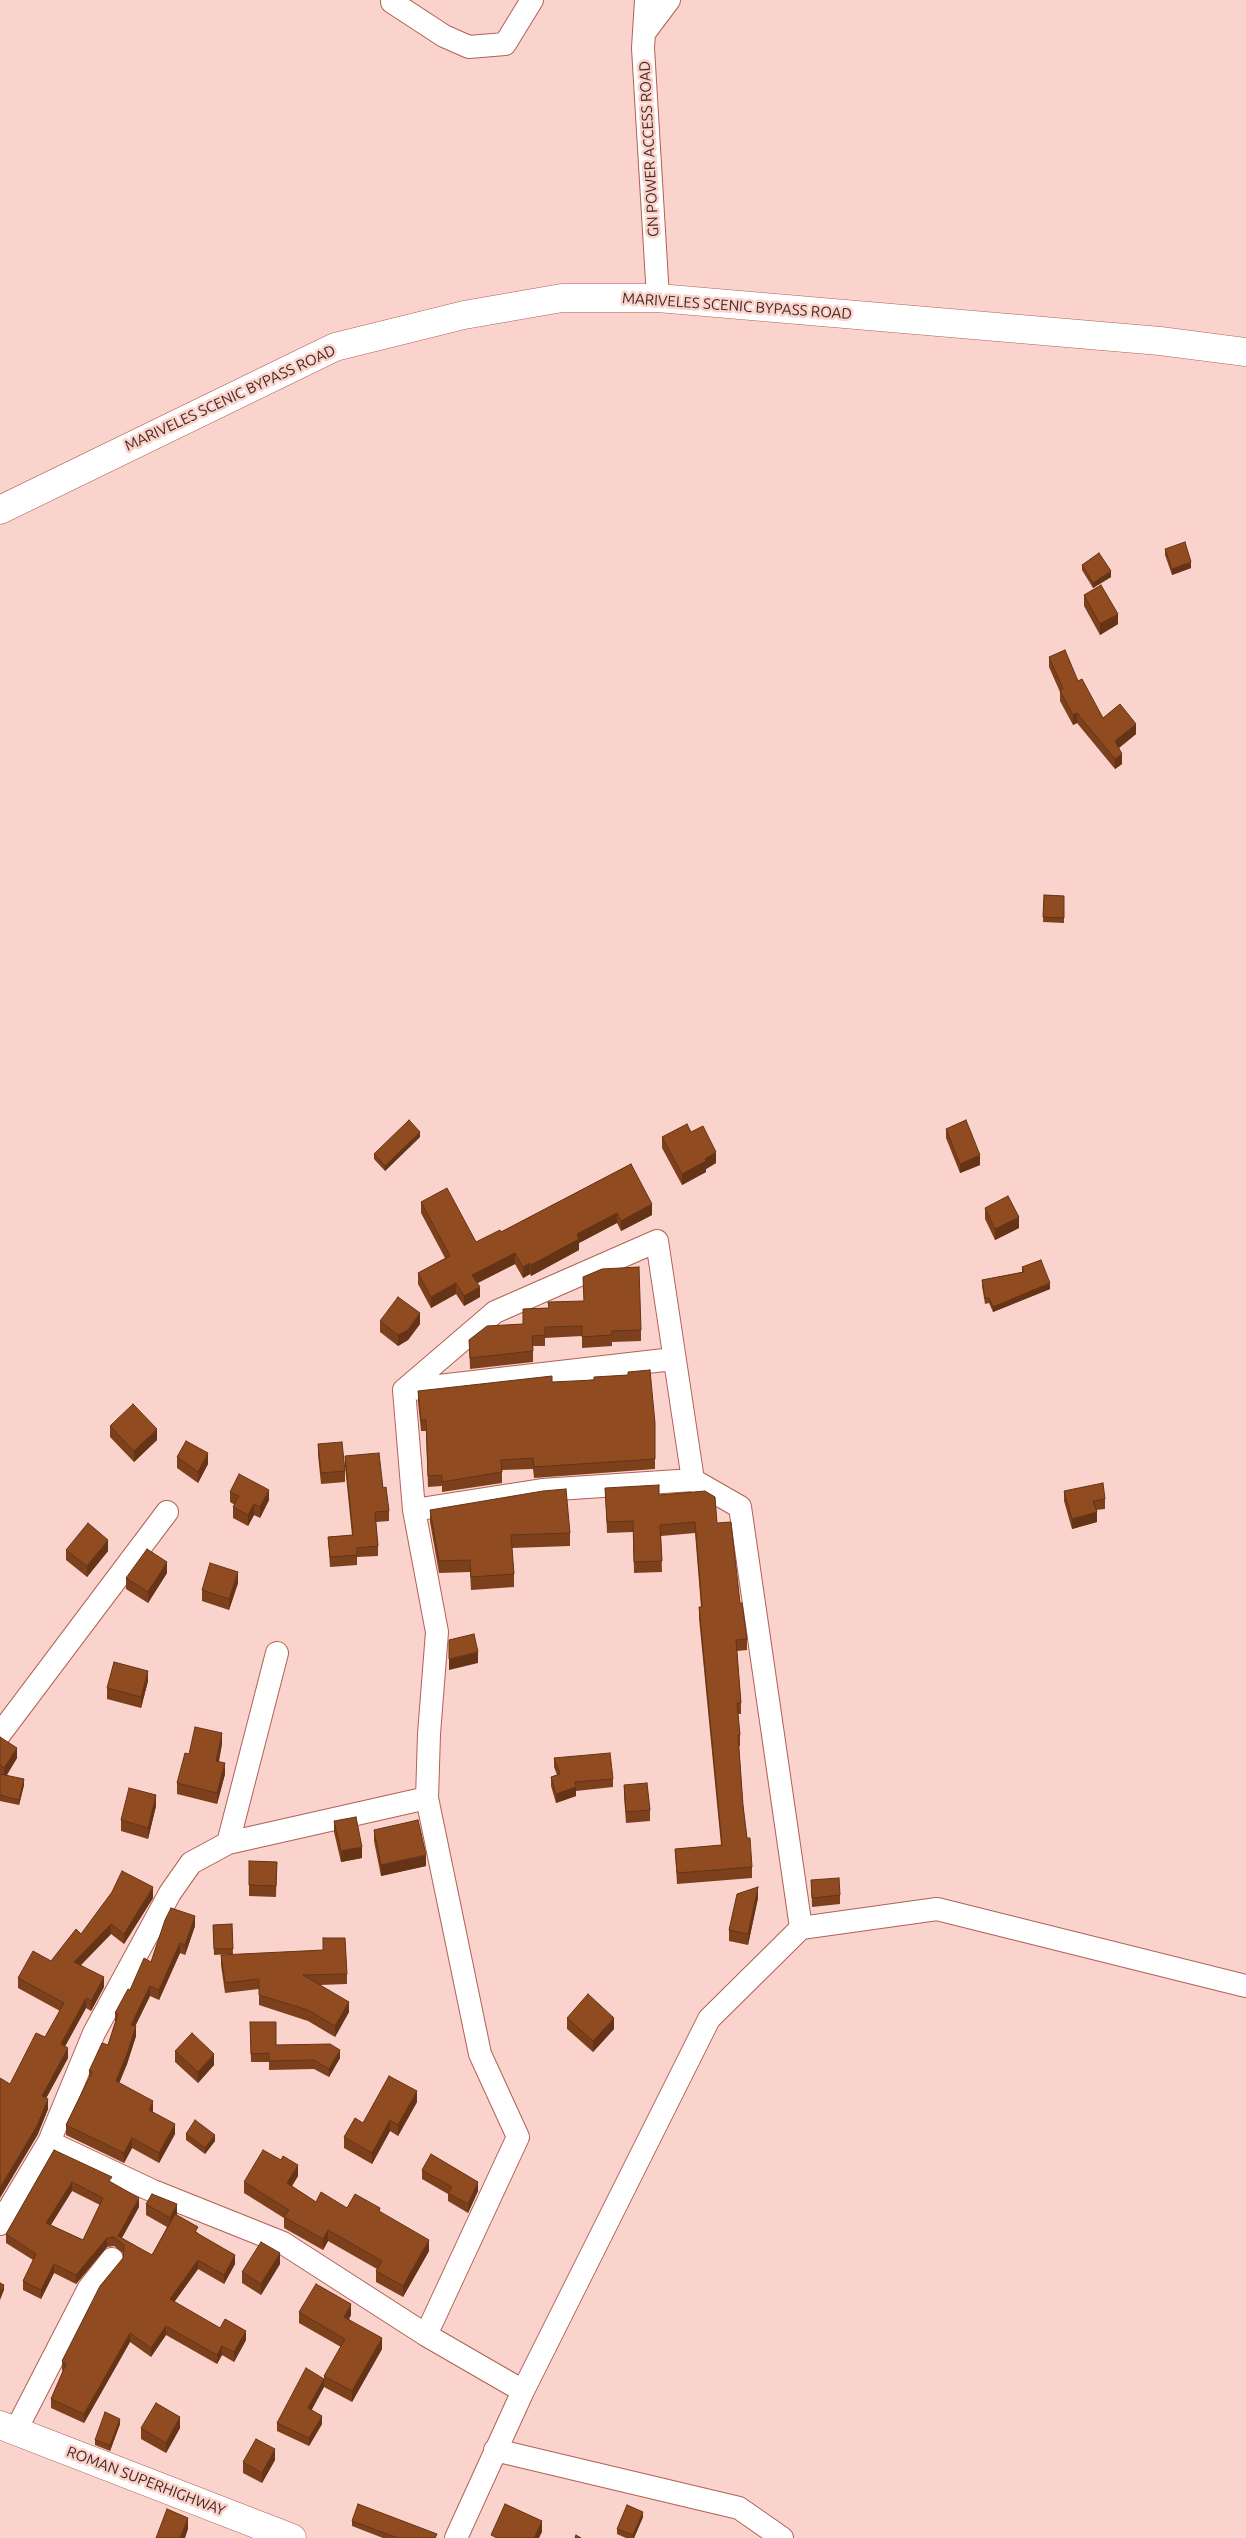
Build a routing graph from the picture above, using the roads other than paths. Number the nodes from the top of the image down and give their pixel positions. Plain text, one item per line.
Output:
1 (532, 0) edge
2 (646, 0) edge
3 (669, 0) edge
4 (392, 2) dead end
5 (645, 32) junction
6 (658, 298) junction
7 (1246, 352) edge
8 (0, 510) edge
9 (673, 1359) junction
10 (404, 1390) junction
11 (693, 1480) junction
12 (414, 1510) junction
13 (166, 1512) dead end
14 (277, 1653) dead end
15 (0, 1734) edge
16 (427, 1798) junction
17 (228, 1843) junction
18 (801, 1928) junction
19 (1246, 1986) edge
20 (49, 2142) junction
21 (0, 2224) edge
22 (112, 2259) dead end
23 (426, 2335) junction
24 (523, 2391) junction
25 (8, 2428) edge
26 (495, 2450) junction
27 (292, 2538) edge
28 (456, 2538) edge
29 (782, 2538) edge

1 - 4 street
2 - 5 street, GN POWER ACCESS ROAD
3 - 5 street
5 - 6 street, GN POWER ACCESS ROAD
6 - 7 main road, MARIVELES SCENIC BYPASS ROAD
6 - 8 main road, MARIVELES SCENIC BYPASS ROAD
9 - 10 street
9 - 10 street
9 - 11 street
10 - 12 street
11 - 12 street
11 - 18 street
12 - 16 street
13 - 15 street
14 - 17 street
16 - 17 street
16 - 23 street
17 - 20 street
18 - 19 street
18 - 24 street
20 - 21 street
20 - 23 street
22 - 25 street
23 - 24 street
24 - 26 street
25 - 27 main road, ROMAN SUPERHIGHWAY
26 - 28 street
26 - 29 street

